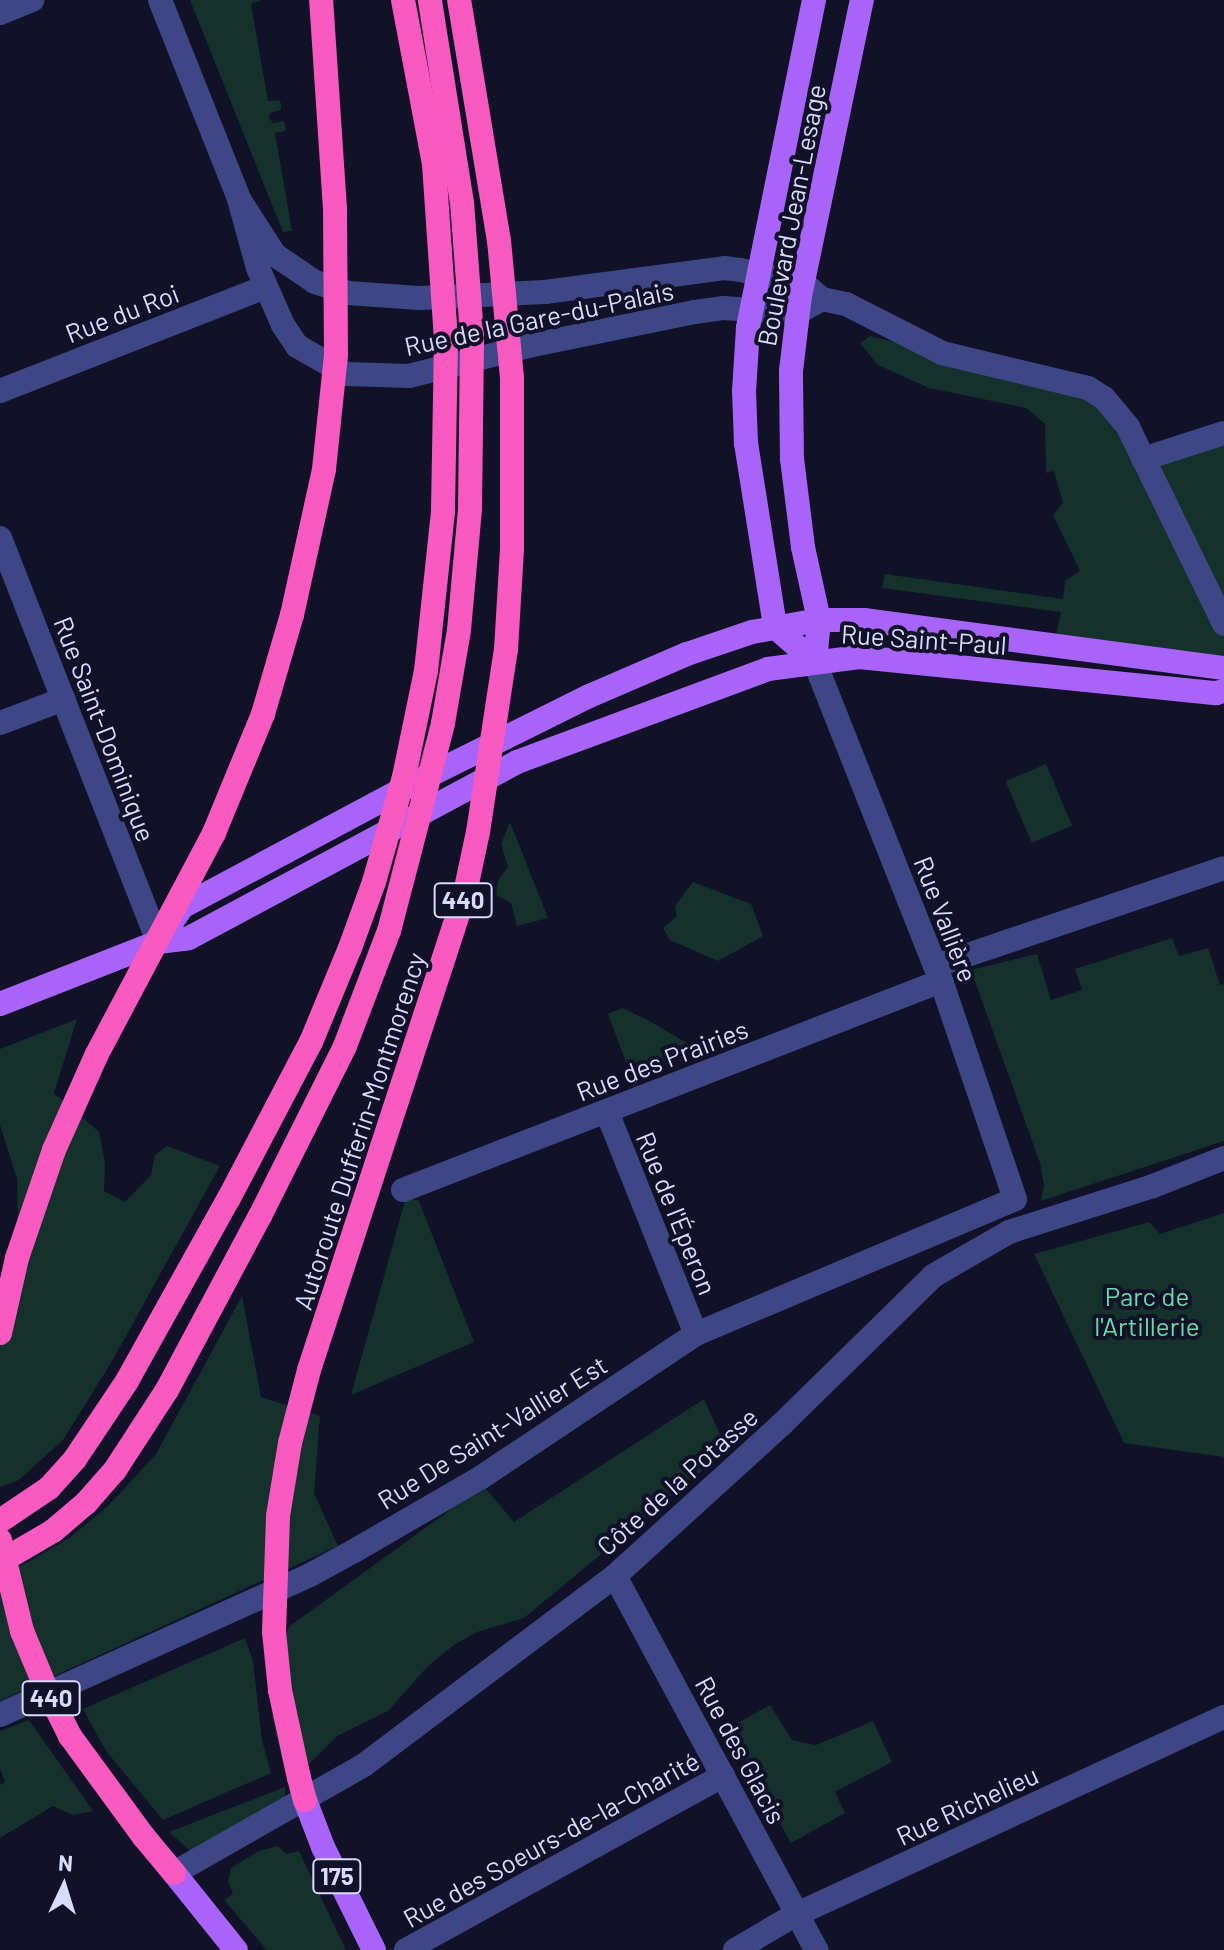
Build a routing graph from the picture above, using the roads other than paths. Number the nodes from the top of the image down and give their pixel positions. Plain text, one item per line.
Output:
1 (33, 0) edge
2 (160, 0) edge
3 (321, 0) edge
4 (403, 0) edge
5 (430, 0) edge
6 (459, 0) edge
7 (814, 0) edge
8 (862, 0) edge
9 (0, 13) edge
10 (239, 199) junction
11 (760, 273) junction
12 (803, 283) junction
13 (265, 287) junction
14 (822, 299) junction
15 (752, 309) junction
16 (797, 313) junction
17 (0, 391) edge
18 (1224, 433) edge
19 (1143, 459) junction
20 (3, 552) edge
21 (819, 620) junction
22 (1224, 624) edge
23 (775, 627) junction
24 (815, 662) junction
25 (1224, 668) edge
26 (1224, 691) edge
27 (64, 699) junction
28 (544, 718) junction
29 (0, 723) edge
30 (556, 747) junction
31 (1224, 868) edge
32 (158, 942) junction
33 (938, 974) junction
34 (0, 1004) edge
35 (607, 1112) junction
36 (1224, 1158) edge
37 (403, 1190) dead end
38 (1015, 1199) joint
39 (0, 1333) edge
40 (696, 1334) junction
41 (0, 1521) edge
42 (0, 1540) edge
43 (0, 1562) edge
44 (615, 1576) junction
45 (0, 1715) edge
46 (1224, 1717) edge
47 (723, 1776) junction
48 (302, 1789) junction
49 (174, 1873) junction
50 (795, 1915) junction
51 (236, 1950) edge
52 (374, 1950) edge
53 (406, 1950) edge
54 (735, 1950) edge
55 (816, 1950) edge

1 - 9 street
2 - 10 street
3 - 39 highway, bridge
4 - 41 highway, bridge
5 - 43 highway, bridge
6 - 48 highway, Autoroute Dufferin-Montmorency / 440, bridge
7 - 11 main road, Boulevard Jean-Lesage
8 - 12 main road, Boulevard Jean-Lesage
10 - 11 street, Rue de la Gare-du-Palais
10 - 13 street, Rue de la Gare-du-Palais
11 - 12 street, Rue de la Gare-du-Palais
11 - 15 main road, Boulevard Jean-Lesage
12 - 14 street, Rue de la Gare-du-Palais
12 - 16 main road, Boulevard Jean-Lesage
13 - 15 street, Rue de la Gare-du-Palais
13 - 17 street, Rue du Roi
14 - 16 street
14 - 19 street, Rue de la Gare-du-Palais
15 - 16 street, Rue de la Gare-du-Palais
15 - 23 main road, Boulevard Jean-Lesage
16 - 21 main road, Boulevard Jean-Lesage
18 - 19 street
19 - 22 street, Rue de la Gare-du-Palais
20 - 27 street, Rue Saint-Dominique
21 - 23 main road, Rue Saint-Paul
21 - 24 main road, Boulevard Jean-Lesage
21 - 25 main road, Rue Saint-Paul
23 - 24 main road
23 - 28 main road, Rue Saint-Paul
24 - 26 main road, Rue Saint-Paul
24 - 30 main road, Rue Saint-Paul
24 - 33 street, Rue Vallière
27 - 29 street
27 - 32 street, Rue Saint-Dominique
28 - 30 main road
28 - 32 main road, Rue Saint-Paul
30 - 32 main road, Rue Saint-Paul
31 - 33 street, Rue des Prairies
32 - 34 main road, Rue Saint-Paul
33 - 35 street, Rue des Prairies
33 - 38 street, Rue Vallière
35 - 37 street, Rue des Prairies
35 - 40 street, Rue de l'Éperon
36 - 44 street, Côte de la Potasse
38 - 40 street, Rue De Saint-Vallier Est
40 - 45 street, Rue De Saint-Vallier Est
42 - 49 highway, 440, bridge
44 - 47 street, Rue des Glacis
44 - 48 street, Côte de la Potasse
46 - 50 street, Rue Richelieu
47 - 50 street, Rue des Glacis
47 - 53 street, Rue des Soeurs-de-la-Charité
48 - 49 street, Côte de la Potasse
48 - 52 main road, 175
49 - 51 main road
50 - 54 street, Rue Richelieu
50 - 55 street, Rue des Glacis

